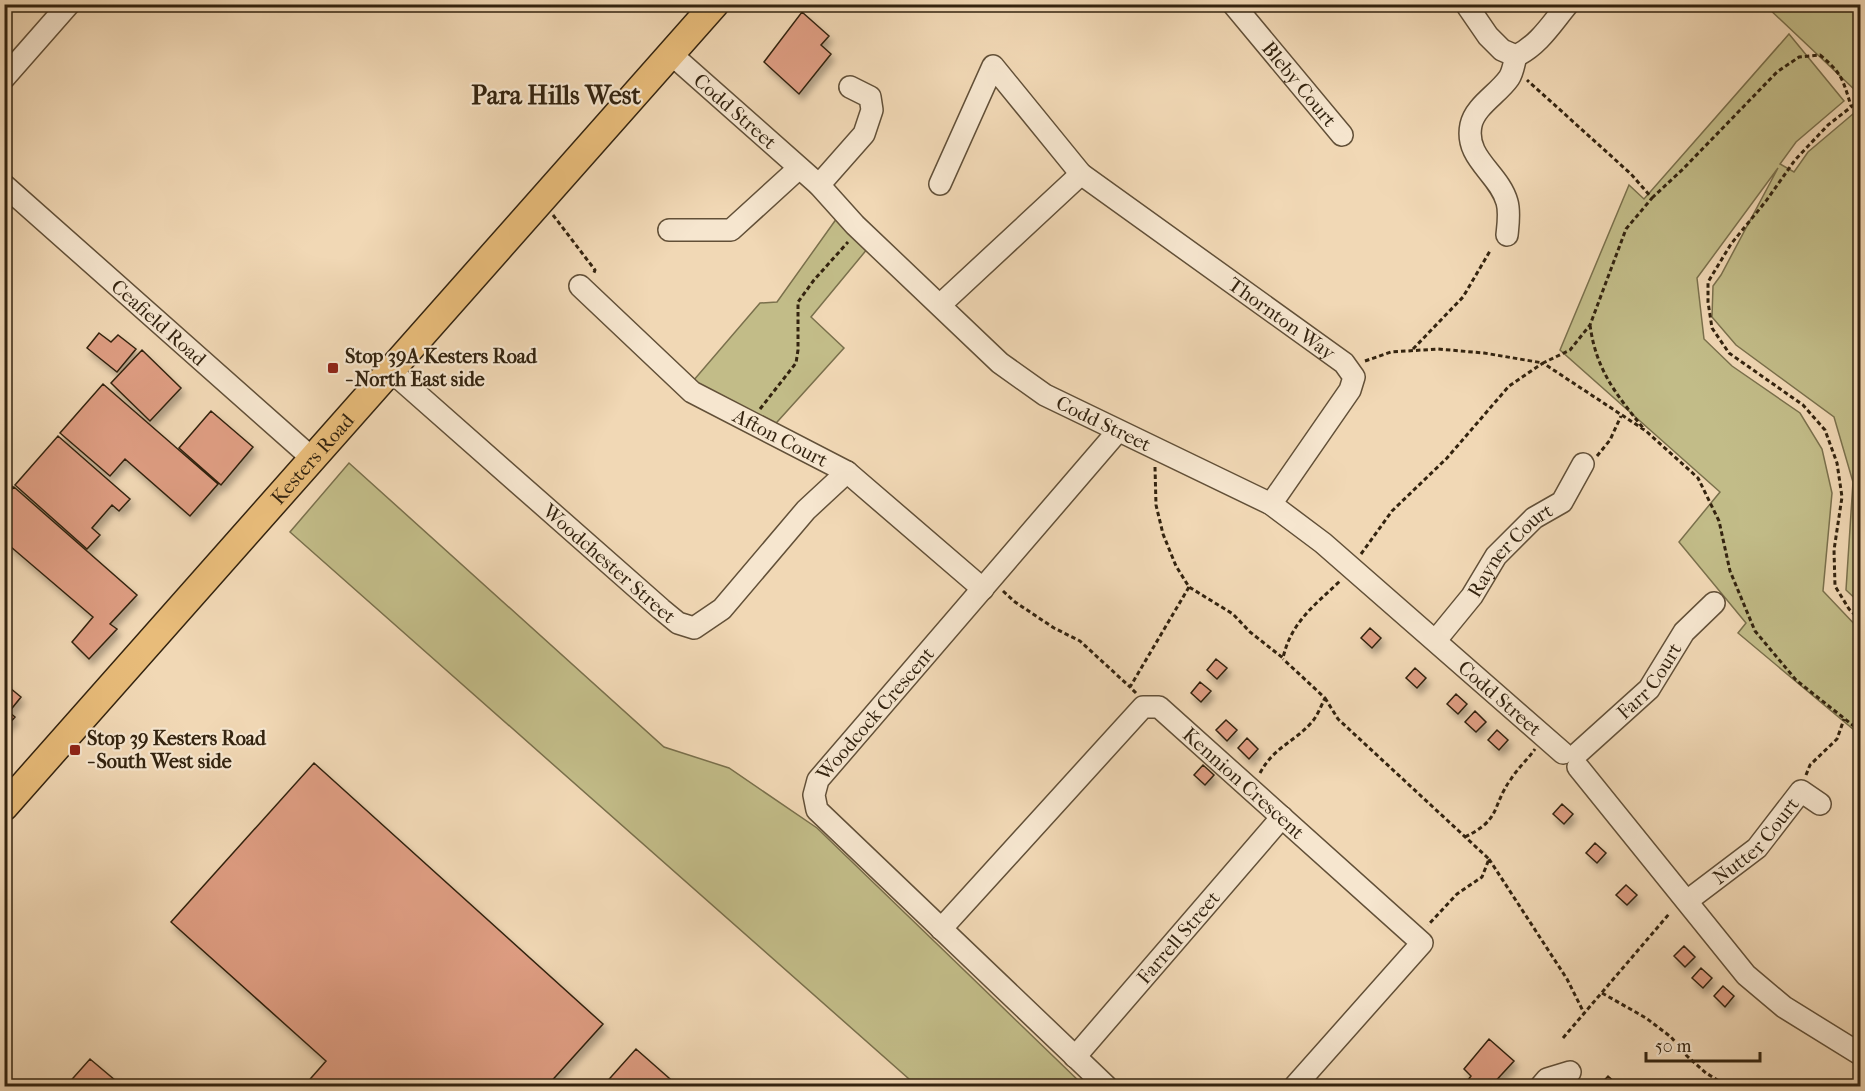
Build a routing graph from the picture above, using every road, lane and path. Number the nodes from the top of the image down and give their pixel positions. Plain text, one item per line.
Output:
1 (69, 4) edge
2 (715, 4) edge
3 (1233, 4) edge
4 (1466, 4) edge
5 (1568, 4) edge
6 (671, 54) junction
7 (1516, 56) junction
8 (4, 78) edge
9 (1524, 78) dead end
10 (850, 87) dead end
11 (1860, 100) edge
12 (1851, 106) junction
13 (1342, 135) dead end
14 (799, 168) junction
15 (1081, 174) junction
16 (940, 184) dead end
17 (4, 185) edge
18 (819, 185) junction
19 (1652, 198) junction
20 (550, 212) dead end
21 (669, 230) dead end
22 (860, 230) junction
23 (1507, 234) dead end
24 (1490, 251) dead end
25 (583, 289) joint
26 (940, 305) junction
27 (1590, 325) junction
28 (1412, 350) junction
29 (1364, 362) dead end
30 (1543, 363) junction
31 (391, 371) junction
32 (1621, 415) junction
33 (750, 423) junction
34 (1118, 431) junction
35 (1646, 432) junction
36 (313, 459) junction
37 (1156, 459) dead end
38 (1590, 460) joint
39 (847, 472) junction
40 (1270, 504) junction
41 (1358, 558) dead end
42 (1344, 577) dead end
43 (1189, 587) junction
44 (991, 589) junction
45 (1714, 603) dead end
46 (1860, 620) edge
47 (1436, 640) junction
48 (1283, 658) junction
49 (1130, 687) junction
50 (1136, 693) dead end
51 (1325, 698) junction
52 (1844, 719) junction
53 (1860, 731) edge
54 (1537, 747) dead end
55 (1573, 758) junction
56 (1259, 775) dead end
57 (1801, 791) junction
58 (1820, 804) dead end
59 (4, 807) edge
60 (1282, 818) junction
61 (1465, 837) junction
62 (1489, 859) junction
63 (1686, 901) junction
64 (1669, 914) dead end
65 (941, 929) junction
66 (1422, 930) dead end
67 (1602, 993) junction
68 (1584, 1013) junction
69 (1563, 1038) dead end
70 (1857, 1045) edge
71 (1075, 1057) junction
72 (1570, 1072) dead end
73 (1106, 1086) edge
74 (1295, 1086) edge
75 (1541, 1086) edge
76 (1727, 1086) edge

1 - 8 street
2 - 6 main road, Kesters Road
3 - 13 street, Bleby Court
4 - 7 street
5 - 7 street
6 - 14 street, Codd Street
6 - 31 main road, Kesters Road
7 - 23 street
9 - 19 path
10 - 18 street
11 - 12 path
12 - 19 path
12 - 46 path
14 - 18 street, Codd Street
14 - 21 street
15 - 16 street, Thornton Way
15 - 26 street
15 - 40 street, Thornton Way
17 - 36 street, Ceafield Road
18 - 22 street, Codd Street
19 - 27 path
20 - 25 path
22 - 26 street, Codd Street
22 - 33 path
24 - 28 path
25 - 33 street, Afton Court
26 - 34 street, Codd Street
27 - 30 path
27 - 35 path
28 - 29 path
28 - 30 path
30 - 32 path
30 - 41 path
31 - 36 main road, Kesters Road
31 - 39 street, Woodchester Street
32 - 35 path
32 - 38 path
33 - 39 street, Afton Court
34 - 40 street, Codd Street
34 - 44 street, Woodcock Crescent
35 - 52 path
36 - 59 main road, Kesters Road
37 - 43 path
38 - 47 street, Rayner Court
39 - 44 street, Afton Court
40 - 47 street, Codd Street
42 - 48 path
43 - 48 path
43 - 49 path
44 - 49 path
44 - 65 street, Woodcock Crescent
45 - 55 street, Farr Court
47 - 55 street, Codd Street
48 - 51 path
49 - 50 path
51 - 56 path
51 - 61 path
52 - 53 path
52 - 57 path
54 - 61 path
55 - 63 street, Codd Street
57 - 58 street, Nutter Court
57 - 63 street, Nutter Court
60 - 65 street, Kennion Crescent
60 - 71 street, Farrell Street
60 - 74 street, Kennion Crescent
61 - 62 path
62 - 66 path
62 - 68 path
63 - 70 street, Codd Street
64 - 67 path
65 - 71 street, Woodcock Crescent
67 - 68 path
67 - 76 path
68 - 69 path
71 - 73 street, Woodcock Crescent
72 - 75 street

